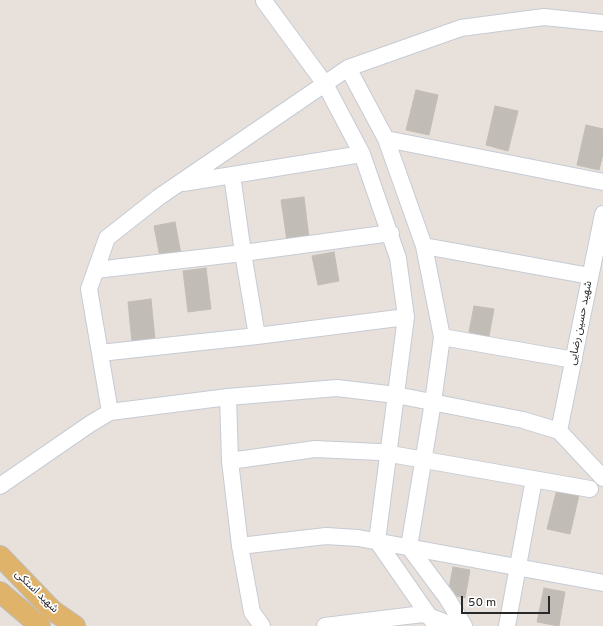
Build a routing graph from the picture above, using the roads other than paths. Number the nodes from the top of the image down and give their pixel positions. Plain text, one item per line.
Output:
1 (264, 1) dead end
2 (603, 23) edge
3 (348, 68) junction
4 (325, 84) junction
5 (386, 139) junction
6 (362, 154) junction
7 (232, 174) junction
8 (603, 182) edge
9 (177, 184) junction
10 (603, 214) edge
11 (391, 233) junction
12 (424, 246) junction
13 (243, 253) junction
14 (96, 270) junction
15 (590, 276) junction
16 (406, 317) junction
17 (258, 336) junction
18 (442, 336) junction
19 (100, 354) junction
20 (574, 360) junction
21 (396, 395) junction
22 (228, 397) junction
23 (433, 402) junction
24 (110, 412) junction
25 (560, 431) junction
26 (388, 453) junction
27 (230, 460) junction
28 (423, 460) junction
29 (603, 478) edge
30 (534, 479) junction
31 (0, 486) edge
32 (590, 489) dead end
33 (377, 541) junction
34 (240, 546) junction
35 (409, 547) junction
36 (0, 556) edge
37 (517, 567) junction
38 (603, 583) edge
39 (0, 592) edge
40 (433, 621) edge
41 (40, 626) edge
42 (75, 626) edge
43 (262, 626) edge
44 (325, 626) edge
45 (454, 626) edge
46 (464, 626) edge
47 (507, 626) edge

1 - 4 street
2 - 3 street
3 - 4 street
3 - 5 street
4 - 6 street
4 - 9 street
5 - 8 street
5 - 12 street
6 - 7 street
6 - 11 street
7 - 9 street
7 - 13 street
9 - 14 street
10 - 15 street, شهید حسین رضایی
11 - 13 street
11 - 16 street
12 - 15 street
12 - 18 street
13 - 14 street
13 - 17 street
14 - 19 street
15 - 20 street, شهید حسین رضایی
16 - 17 street
16 - 21 street
17 - 19 street
18 - 20 street
18 - 23 street
19 - 24 street
20 - 25 street, شهید حسین رضایی
21 - 22 street
21 - 23 street
21 - 26 street
22 - 24 street
22 - 27 street
23 - 25 street
23 - 28 street
24 - 31 street
25 - 29 street
26 - 27 street
26 - 28 street
26 - 33 street
27 - 34 street
28 - 30 street
28 - 35 street
30 - 32 street
30 - 37 street
33 - 34 street
33 - 35 street
33 - 40 street
34 - 43 street
35 - 37 street
35 - 46 street
36 - 42 main road, شهید استکی
37 - 38 street
37 - 47 street
39 - 41 main road, شهید استکی
40 - 44 street
40 - 45 street

